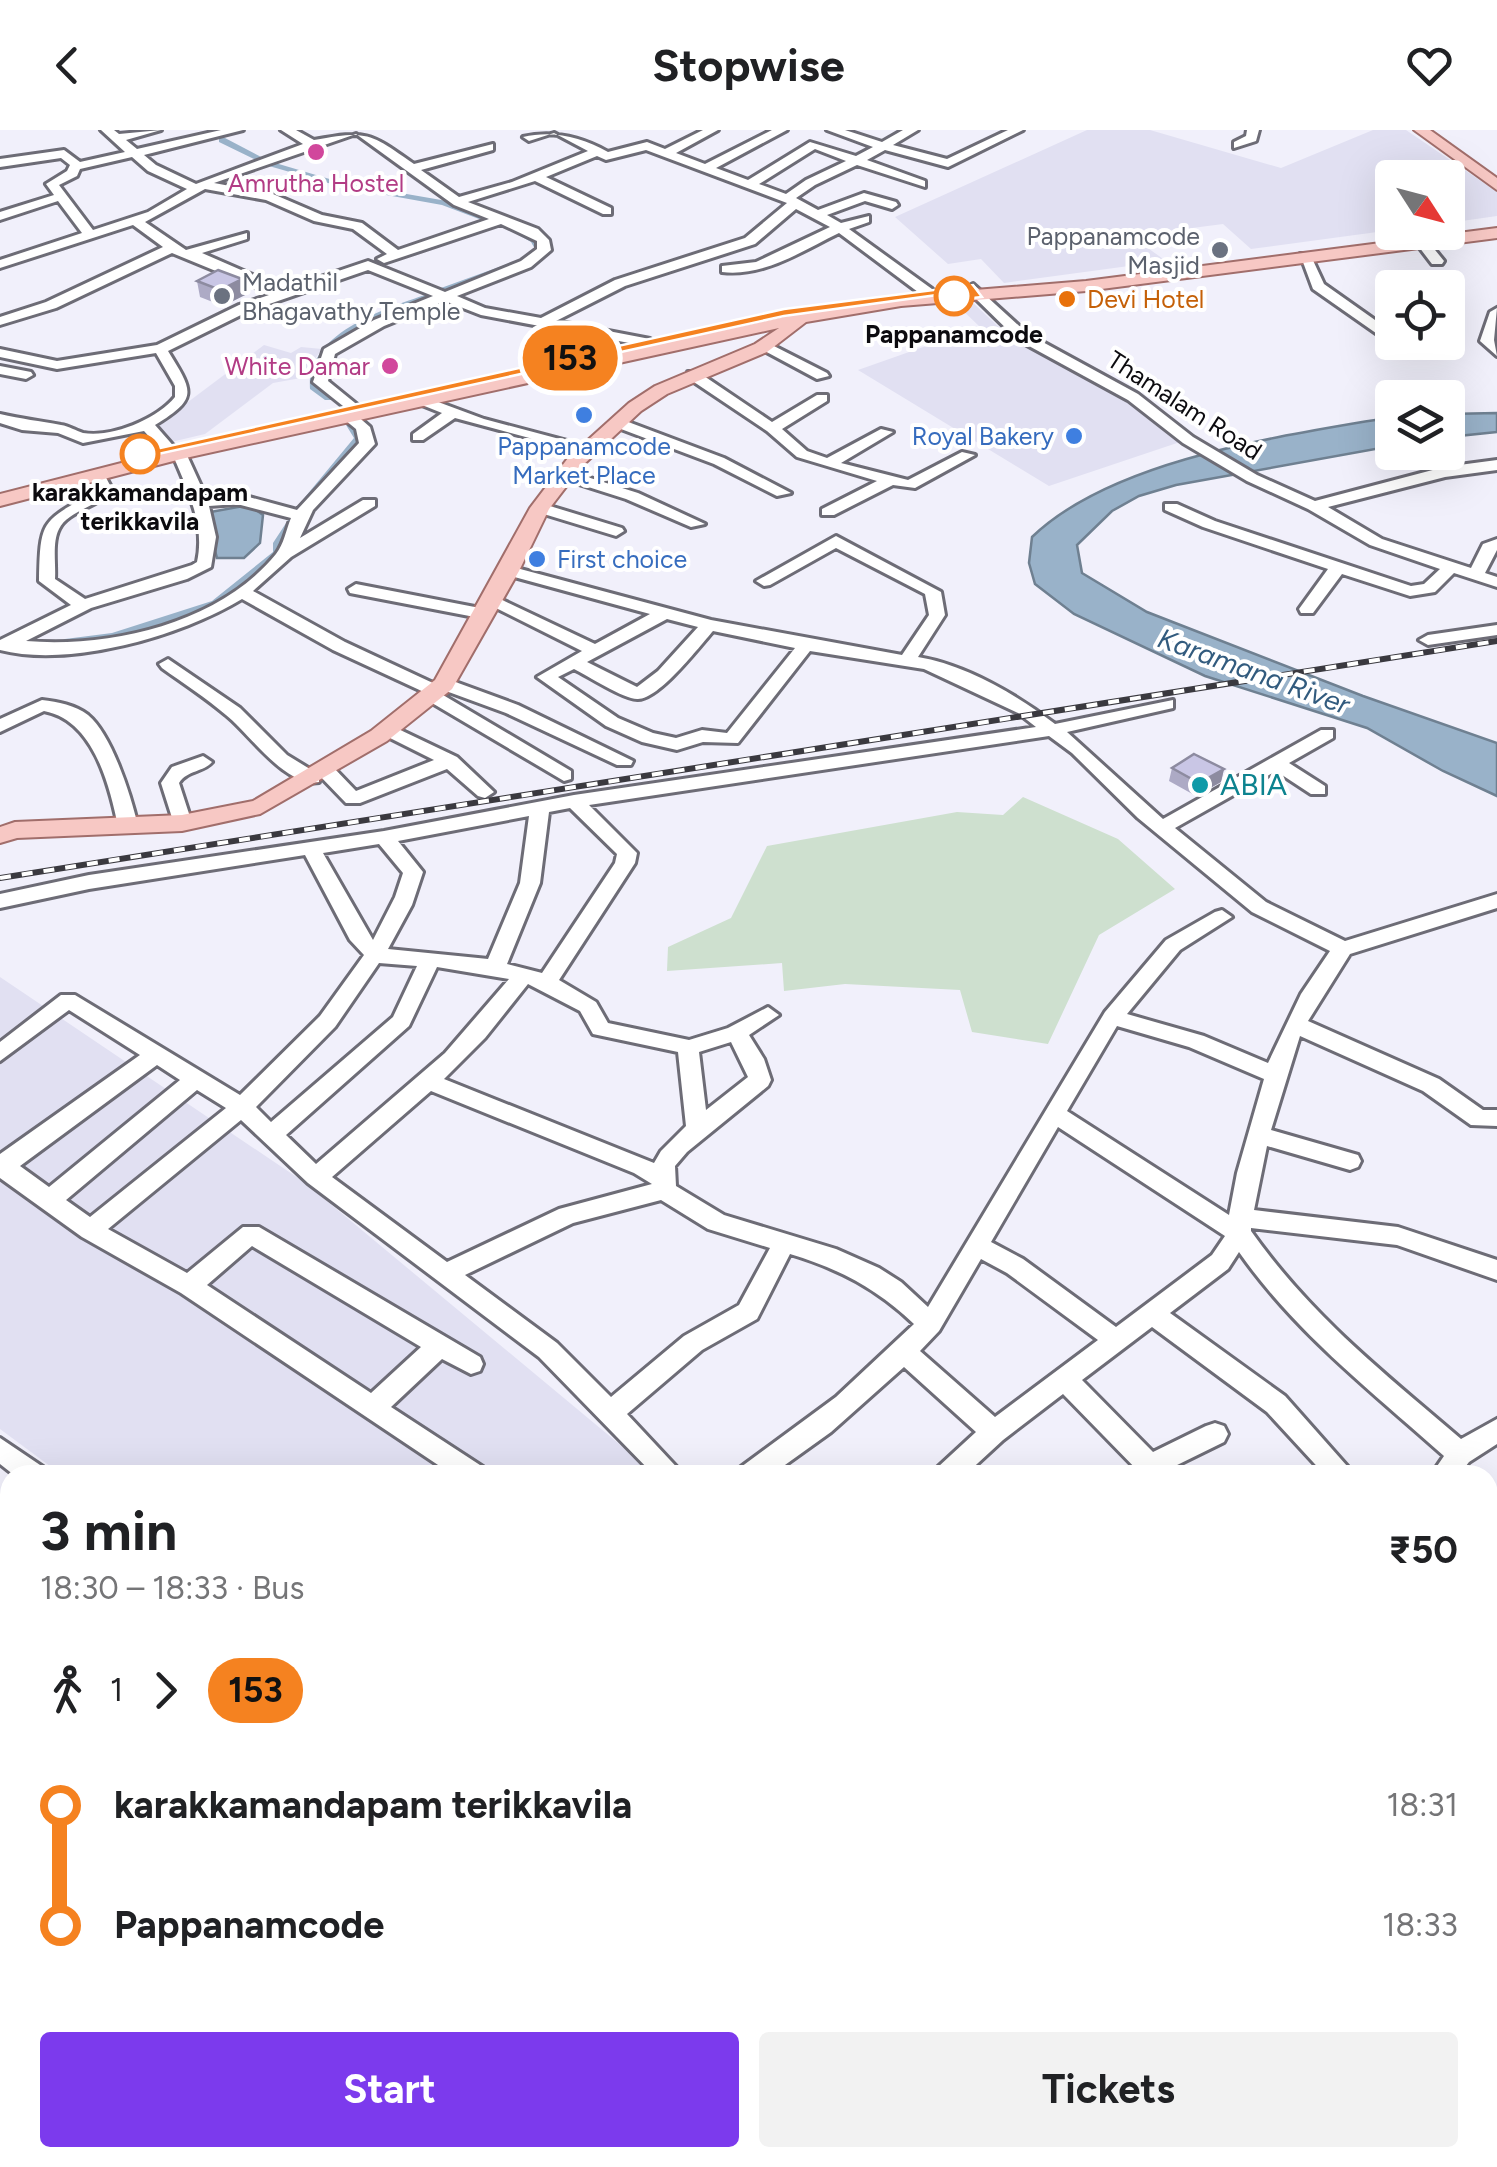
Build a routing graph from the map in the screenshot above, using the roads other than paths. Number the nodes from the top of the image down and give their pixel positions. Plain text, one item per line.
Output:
1 (155, 130) edge
2 (237, 130) edge
3 (287, 130) edge
4 (356, 130) edge
5 (550, 130) edge
6 (558, 130) edge
7 (712, 130) edge
8 (782, 130) edge
9 (836, 130) edge
10 (912, 130) edge
11 (1017, 130) edge
12 (1253, 130) edge
13 (1421, 130) edge
14 (112, 134) edge
15 (530, 138) dead end
16 (314, 145) junction
17 (1238, 145) dead end
18 (883, 146) junction
19 (489, 147) dead end
20 (598, 152) junction
21 (668, 152) junction
22 (135, 154) junction
23 (858, 161) junction
24 (0, 164) edge
25 (75, 168) junction
26 (414, 168) junction
27 (704, 169) junction
28 (35, 176) dead end
29 (536, 177) junction
30 (921, 184) dead end
31 (1497, 185) edge
32 (197, 186) junction
33 (747, 186) junction
34 (58, 193) junction
35 (791, 201) junction
36 (458, 202) junction
37 (0, 204) edge
38 (892, 205) dead end
39 (607, 211) dead end
40 (0, 216) edge
41 (817, 216) junction
42 (864, 219) dead end
43 (134, 220) junction
44 (499, 220) junction
45 (837, 226) junction
46 (1497, 230) edge
47 (89, 234) junction
48 (242, 236) dead end
49 (1465, 236) edge
50 (55, 245) junction
51 (172, 247) junction
52 (1375, 249) edge
53 (1430, 250) edge
54 (192, 254) junction
55 (74, 255) dead end
56 (397, 255) junction
57 (1305, 257) junction
58 (1436, 262) dead end
59 (0, 264) edge
60 (368, 266) junction
61 (728, 268) dead end
62 (927, 292) junction
63 (976, 292) junction
64 (286, 295) junction
65 (443, 295) junction
66 (1497, 312) edge
67 (808, 316) junction
68 (0, 322) edge
69 (540, 324) junction
70 (1375, 326) edge
71 (740, 330) junction
72 (1494, 333) edge
73 (645, 342) junction
74 (764, 347) junction
75 (160, 349) junction
76 (1497, 352) edge
77 (0, 353) edge
78 (0, 370) edge
79 (26, 375) dead end
80 (693, 375) junction
81 (822, 376) dead end
82 (822, 398) dead end
83 (422, 400) junction
84 (351, 412) junction
85 (453, 412) junction
86 (0, 418) edge
87 (618, 423) junction
88 (146, 424) junction
89 (772, 428) junction
90 (886, 432) dead end
91 (418, 437) dead end
92 (590, 449) junction
93 (174, 453) junction
94 (967, 455) dead end
95 (828, 464) junction
96 (1497, 464) edge
97 (98, 475) junction
98 (565, 475) junction
99 (890, 482) junction
100 (0, 488) edge
101 (783, 493) dead end
102 (0, 500) edge
103 (201, 502) junction
104 (368, 503) dead end
105 (1314, 506) junction
106 (1171, 507) dead end
107 (540, 508) junction
108 (828, 512) dead end
109 (302, 515) junction
110 (698, 524) dead end
111 (616, 531) dead end
112 (1497, 544) edge
113 (286, 554) junction
114 (1338, 566) junction
115 (1450, 568) junction
116 (509, 571) junction
117 (1476, 575) junction
118 (764, 581) dead end
119 (1497, 582) edge
120 (356, 589) dead end
121 (243, 593) junction
122 (81, 604) junction
123 (488, 608) junction
124 (1307, 609) dead end
125 (665, 613) junction
126 (709, 625) junction
127 (1497, 630) edge
128 (1428, 640) dead end
129 (7, 642) edge
130 (806, 645) junction
131 (596, 650) junction
132 (572, 661) junction
133 (907, 661) junction
134 (168, 664) dead end
135 (438, 690) junction
136 (1167, 704) dead end
137 (0, 726) edge
138 (1052, 730) junction
139 (394, 733) dead end
140 (1326, 734) dead end
141 (450, 761) junction
142 (624, 761) dead end
143 (203, 762) dead end
144 (1276, 763) junction
145 (319, 774) junction
146 (564, 775) dead end
147 (1318, 790) dead end
148 (485, 792) dead end
149 (574, 800) junction
150 (540, 808) junction
151 (182, 823) junction
152 (128, 826) junction
153 (1163, 827) junction
154 (5, 830) edge
155 (384, 837) junction
156 (311, 849) junction
157 (0, 901) edge
158 (1497, 901) edge
159 (1260, 908) junction
160 (1222, 916) dead end
161 (1254, 931) dead end
162 (1343, 949) junction
163 (378, 956) junction
164 (430, 960) junction
165 (496, 968) junction
166 (523, 976) junction
167 (547, 982) junction
168 (768, 1015) dead end
169 (1112, 1017) junction
170 (1296, 1025) junction
171 (736, 1034) junction
172 (688, 1048) junction
173 (0, 1053) edge
174 (158, 1053) junction
175 (1274, 1075) junction
176 (197, 1078) junction
177 (430, 1082) junction
178 (240, 1106) junction
179 (1056, 1115) junction
180 (1497, 1118) edge
181 (697, 1128) junction
182 (272, 1134) junction
183 (1258, 1135) junction
184 (1350, 1160) dead end
185 (1, 1166) edge
186 (316, 1176) junction
187 (665, 1186) junction
188 (50, 1200) junction
189 (1240, 1225) junction
190 (90, 1230) junction
191 (784, 1243) junction
192 (976, 1246) junction
193 (1497, 1270) edge
194 (443, 1275) junction
195 (189, 1286) junction
196 (1152, 1313) junction
197 (930, 1324) junction
198 (1117, 1341) junction
199 (440, 1344) junction
200 (904, 1352) junction
201 (470, 1364) dead end
202 (1066, 1380) junction
203 (373, 1408) junction
204 (611, 1412) junction
205 (1497, 1430) edge
206 (994, 1432) junction
207 (1215, 1434) dead end
208 (0, 1449) edge
209 (21, 1465) edge
210 (459, 1465) edge
211 (661, 1465) edge
212 (766, 1465) edge
213 (958, 1465) edge
214 (1150, 1465) edge
215 (1163, 1465) edge
216 (1333, 1465) edge
217 (1452, 1465) edge

1 - 14 street
2 - 22 street
3 - 16 street
4 - 16 street
4 - 26 street
5 - 15 street
6 - 20 street
7 - 21 street
8 - 27 street
9 - 18 street
10 - 18 street
11 - 18 street
12 - 17 street
13 - 31 main road
14 - 22 street
16 - 32 street
18 - 23 street
19 - 26 street
20 - 21 street
20 - 29 street
21 - 27 street
22 - 25 street
22 - 32 street
23 - 30 street
23 - 33 street
23 - 35 street
24 - 25 street
25 - 28 street
25 - 34 street
26 - 36 street
27 - 33 street
29 - 36 street
29 - 39 street
32 - 43 street
32 - 56 street
33 - 35 street
34 - 37 street
34 - 40 street
34 - 47 street
35 - 41 street
35 - 69 street
36 - 44 street
38 - 41 street
41 - 45 street
42 - 45 street
43 - 47 street
43 - 51 street
44 - 56 street
44 - 65 street
45 - 61 street
45 - 62 street
46 - 49 main road
46 - 63 main road
47 - 50 street
48 - 54 street
50 - 55 street
50 - 59 street
51 - 54 street
51 - 68 street
52 - 57 main road
53 - 58 street
54 - 64 street
56 - 60 street
57 - 63 main road
57 - 70 street
60 - 64 street
60 - 65 street
62 - 63 main road
62 - 67 main road
63 - 67 main road
63 - 105 street, Thamalam Road
64 - 75 street
65 - 69 street
65 - 84 street
66 - 72 street
67 - 71 main road
67 - 73 main road
67 - 74 main road
69 - 73 street
71 - 74 main road
71 - 83 main road
72 - 76 street
73 - 84 main road
74 - 80 main road
74 - 81 street
75 - 77 street
75 - 88 street
78 - 79 street
80 - 87 main road
80 - 89 street
82 - 89 street
83 - 84 main road
83 - 85 street
84 - 93 main road
84 - 109 street
85 - 91 street
85 - 92 street
86 - 88 street
87 - 92 main road
87 - 101 street
88 - 93 street
89 - 95 street
90 - 95 street
92 - 98 main road
93 - 97 main road
93 - 100 main road
93 - 103 street
94 - 99 street
95 - 99 street
96 - 105 street
97 - 102 main road
97 - 122 street
98 - 107 main road
98 - 110 street
99 - 108 street
103 - 109 street
103 - 122 street
104 - 113 street
105 - 115 street, Thamalam Road
106 - 114 street
107 - 111 street
107 - 116 main road
109 - 113 street
112 - 117 street
113 - 121 street
114 - 115 street
114 - 124 street
115 - 117 street, Thamalam Road
116 - 123 main road
116 - 125 street
117 - 119 street, Thamalam Road
118 - 133 street
120 - 123 street
121 - 129 street
121 - 135 street
122 - 129 street
123 - 131 street
123 - 135 main road
125 - 126 street
125 - 131 street
126 - 130 street
126 - 132 street
127 - 128 street
130 - 132 street
130 - 133 street
131 - 132 street
133 - 138 street
134 - 145 street
135 - 142 street
135 - 145 main road
135 - 146 street
136 - 138 street
137 - 152 street
138 - 149 street
138 - 153 street
139 - 141 street
140 - 144 street
141 - 145 street
141 - 148 street
143 - 151 street
144 - 147 street
144 - 153 street
145 - 151 main road
149 - 150 street
149 - 167 street
150 - 155 street
150 - 165 street
151 - 152 main road
152 - 154 main road
153 - 159 street
155 - 156 street
155 - 163 street
156 - 157 street
156 - 163 street
158 - 162 street
159 - 161 street
159 - 162 street
160 - 169 street
162 - 170 street
163 - 164 street
163 - 178 street
164 - 165 street
164 - 182 street
165 - 166 street
166 - 167 street
166 - 177 street
167 - 172 street
168 - 171 street
169 - 175 street
169 - 179 street
170 - 175 street
170 - 180 street
171 - 172 street
171 - 181 street
172 - 181 street
173 - 174 street
174 - 176 street
174 - 185 street
175 - 183 street
176 - 178 street
176 - 188 street
177 - 186 street
177 - 187 street
178 - 182 street
178 - 190 street
179 - 189 street
179 - 192 street
181 - 187 street
182 - 186 street
183 - 184 street
183 - 189 street
185 - 188 street
186 - 194 street
187 - 191 street
187 - 194 street
188 - 190 street
189 - 193 street
189 - 196 street
189 - 217 street
190 - 195 street
191 - 197 street
191 - 204 street
192 - 197 street
192 - 198 street
194 - 204 street
195 - 199 street
195 - 203 street
196 - 198 street
196 - 216 street
197 - 200 street
198 - 202 street
199 - 201 street
199 - 203 street
200 - 206 street
200 - 212 street
202 - 206 street
202 - 214 street
203 - 210 street
204 - 211 street
205 - 217 street
206 - 213 street
207 - 215 street
208 - 209 street

